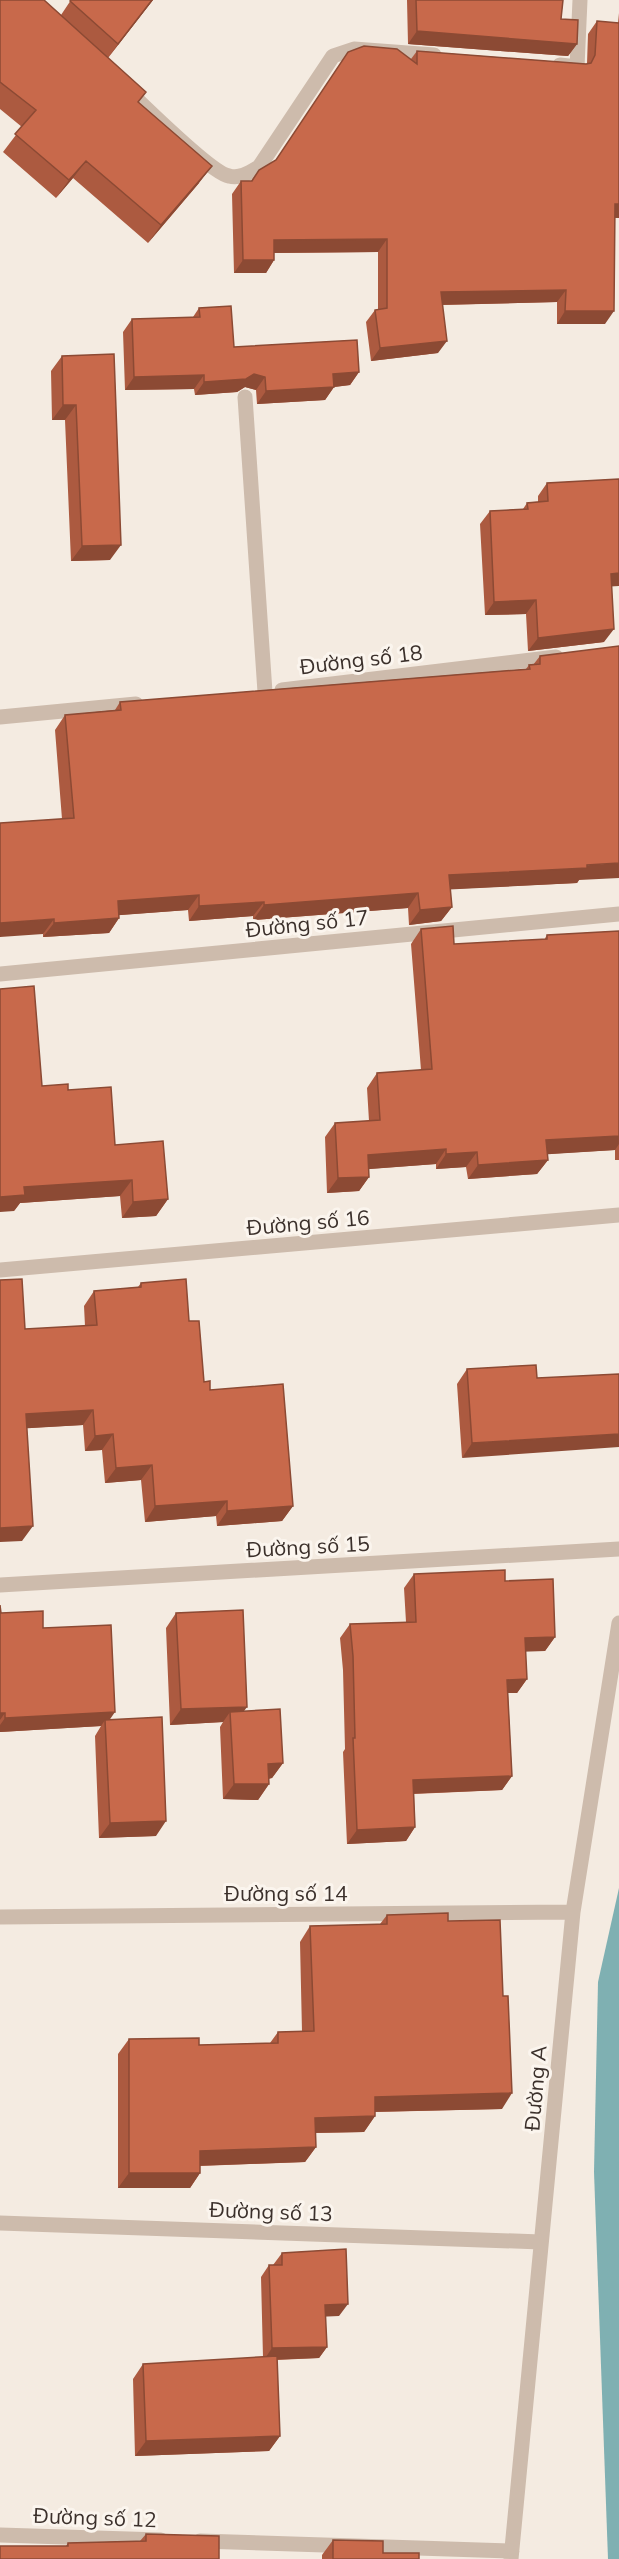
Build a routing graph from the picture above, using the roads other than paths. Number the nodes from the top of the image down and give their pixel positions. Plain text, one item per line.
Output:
1 (580, 0) edge
2 (448, 57) edge
3 (542, 64) edge
4 (114, 78) edge
5 (245, 397) edge
6 (572, 655) edge
7 (150, 702) edge
8 (0, 717) edge
9 (619, 914) edge
10 (0, 974) edge
11 (619, 1215) edge
12 (0, 1270) edge
13 (619, 1549) edge
14 (0, 1585) edge
15 (619, 1623) edge
16 (573, 1912) junction
17 (0, 1917) edge
18 (0, 2223) edge
19 (541, 2242) junction
20 (0, 2535) edge
21 (512, 2555) edge

1 - 3 street
2 - 4 street
5 - 6 street, Đường số 18
7 - 8 street
9 - 10 street, Đường số 17
11 - 12 street, Đường số 16
13 - 14 street, Đường số 15
15 - 16 street, Đường A
16 - 17 street, Đường số 14
16 - 19 street, Đường A
18 - 19 street, Đường số 13
19 - 21 street, Đường A
20 - 21 street, Đường số 12

